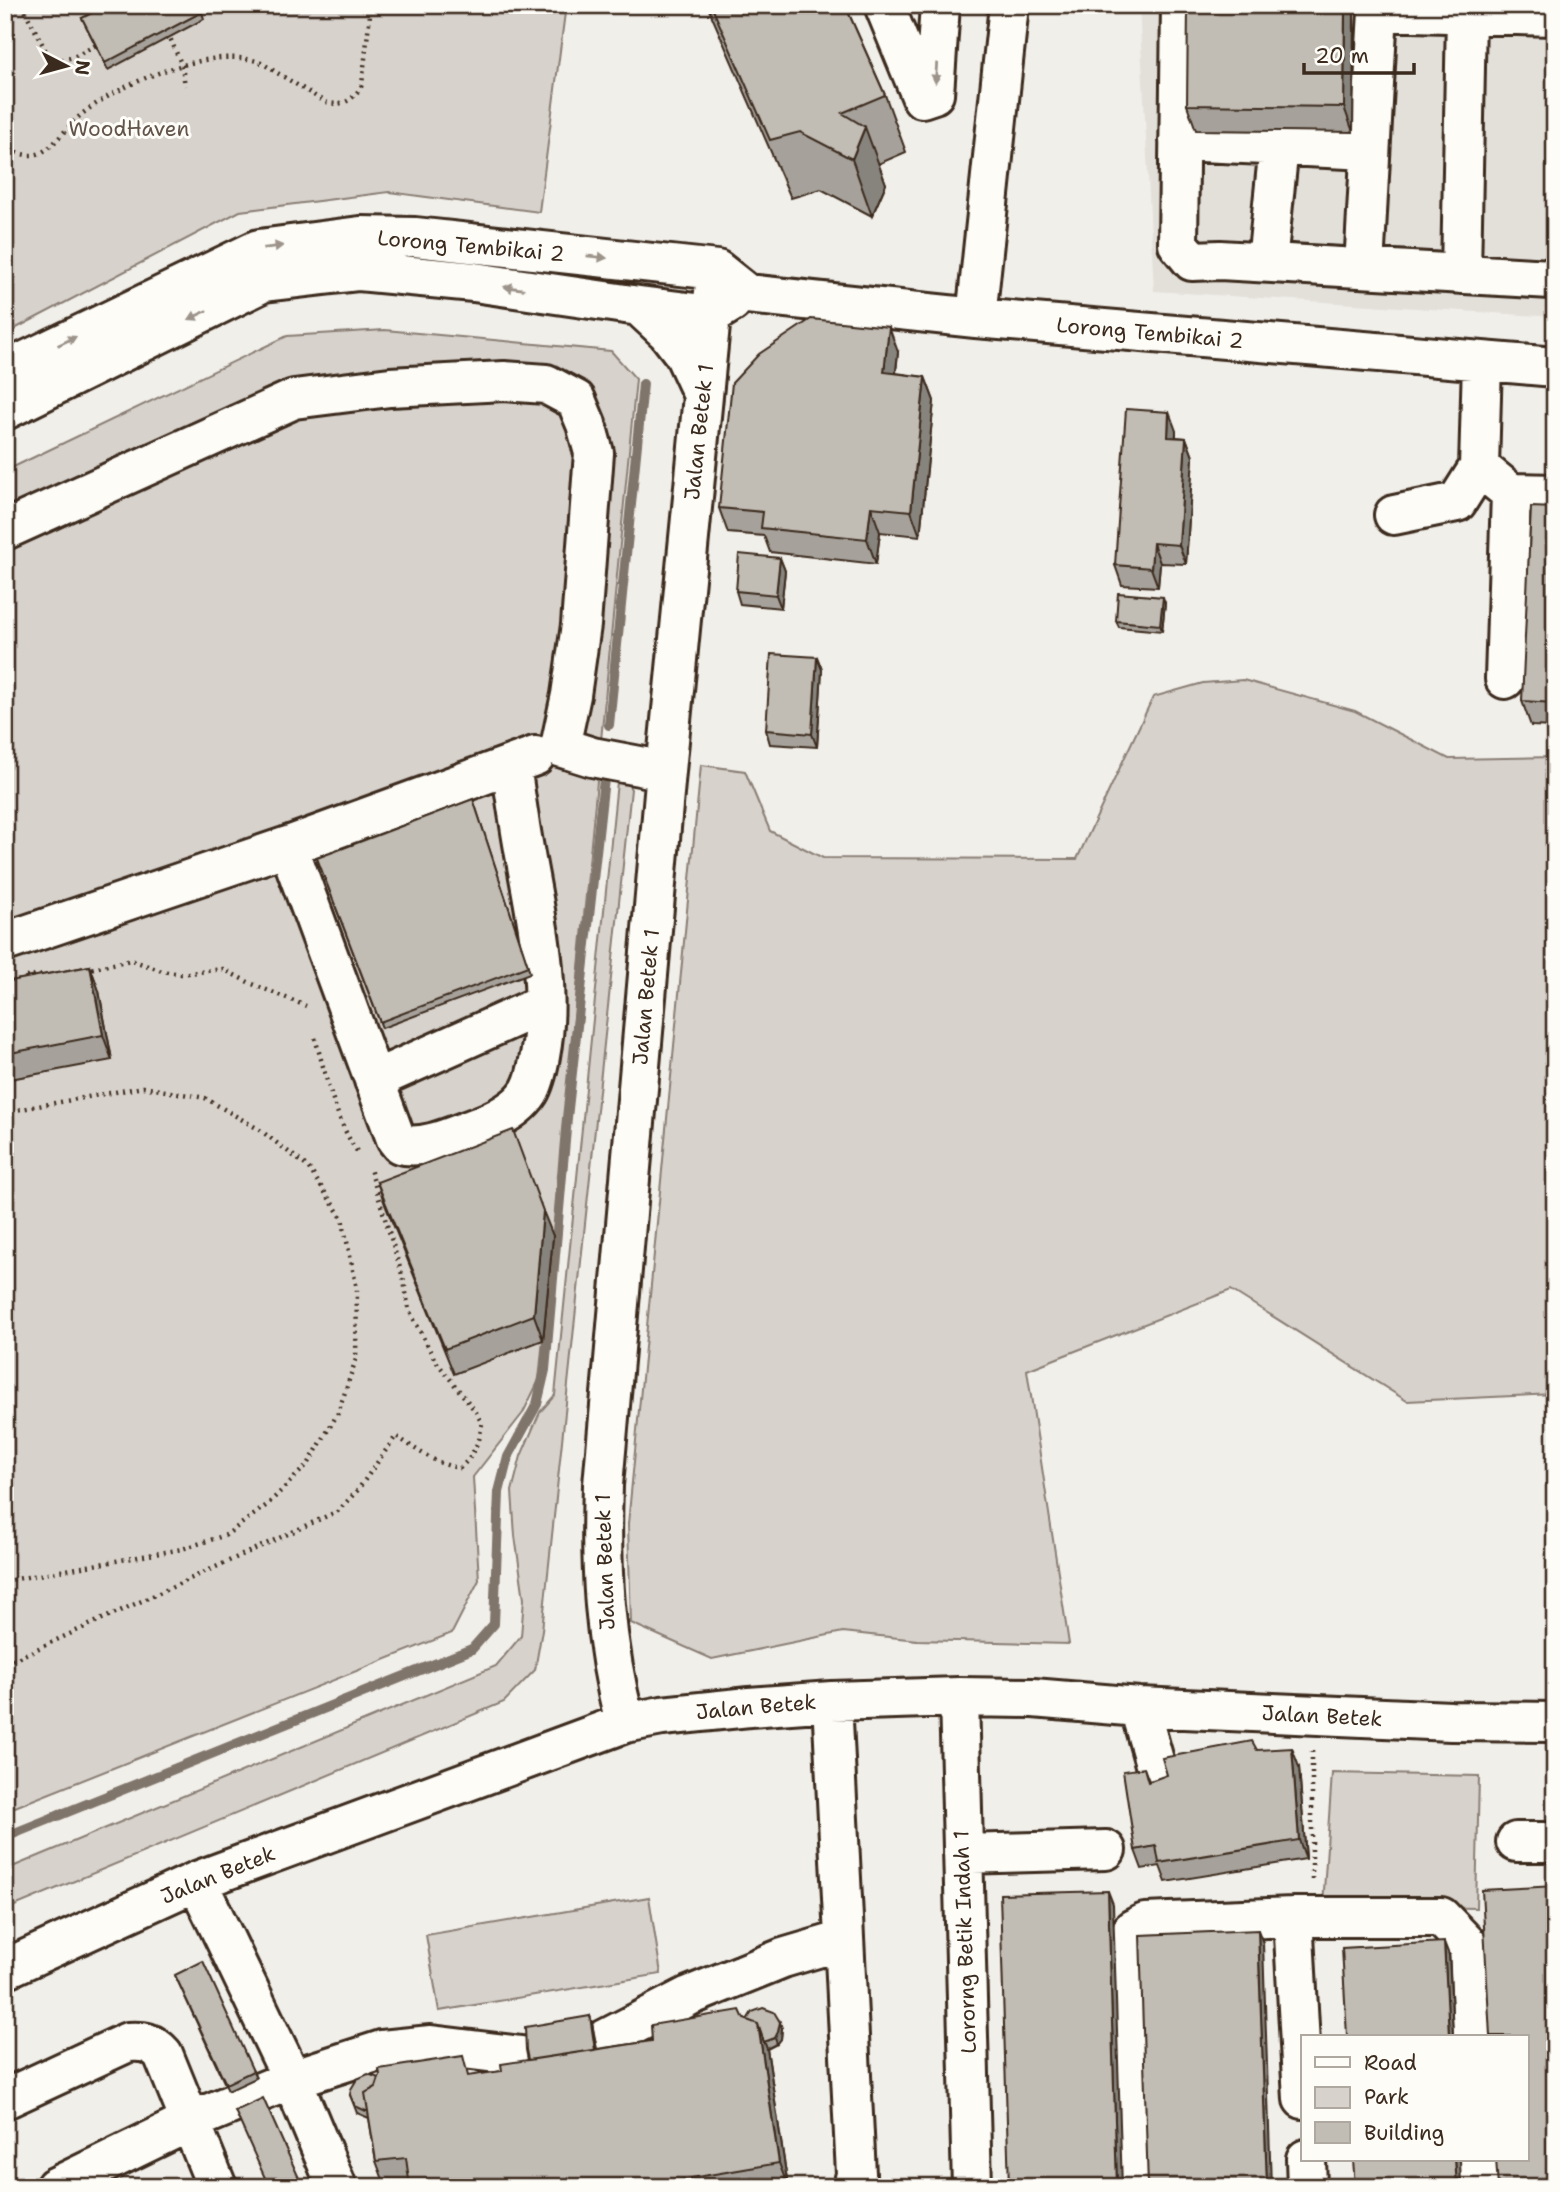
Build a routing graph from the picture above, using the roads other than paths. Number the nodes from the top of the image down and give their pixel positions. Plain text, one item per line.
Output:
1 (884, 5) edge
2 (940, 5) edge
3 (1009, 5) edge
4 (1181, 5) edge
5 (1466, 15) junction
6 (1555, 16) edge
7 (1179, 141) junction
8 (1279, 146) junction
9 (1370, 150) junction
10 (478, 245) junction
11 (1267, 262) junction
12 (1364, 268) junction
13 (717, 270) junction
14 (1461, 274) junction
15 (1555, 275) edge
16 (474, 282) junction
17 (747, 294) junction
18 (639, 306) junction
19 (711, 314) junction
20 (976, 318) junction
21 (1482, 361) junction
22 (1555, 367) edge
23 (5, 371) edge
24 (703, 396) junction
25 (5, 410) edge
26 (1479, 467) junction
27 (1511, 493) junction
28 (1555, 494) edge
29 (1394, 515) dead end
30 (5, 530) edge
31 (1505, 679) dead end
32 (560, 747) junction
33 (511, 765) junction
34 (666, 771) junction
35 (288, 846) junction
36 (10, 958) edge
37 (544, 1004) junction
38 (374, 1080) junction
39 (959, 1697) junction
40 (832, 1701) junction
41 (1139, 1707) junction
42 (1555, 1722) edge
43 (625, 1723) junction
44 (1164, 1796) edge
45 (1516, 1842) dead end
46 (1555, 1842) edge
47 (1107, 1850) dead end
48 (963, 1854) junction
49 (197, 1881) junction
50 (1293, 1917) junction
51 (844, 1940) junction
52 (5, 1969) edge
53 (1473, 2035) edge
54 (596, 2044) edge
55 (529, 2057) edge
56 (1301, 2063) edge
57 (292, 2079) junction
58 (5, 2099) edge
59 (191, 2121) junction
60 (1306, 2160) edge
61 (1478, 2160) edge
62 (55, 2187) edge
63 (217, 2187) edge
64 (337, 2187) edge
65 (853, 2187) edge
66 (972, 2187) edge
67 (1132, 2187) edge
68 (1307, 2187) edge
69 (1480, 2187) edge

2 -> 1 street
3 - 20 street
4 - 7 street
5 - 6 street
5 - 9 street
5 - 14 street
7 - 8 street
7 - 11 street
8 - 9 street
8 - 11 street
9 - 12 street
10 -> 13 street, Lorong Tembikai 2
10 - 16 street
23 -> 10 street, Lorong Tembikai 2
11 - 12 street
12 - 14 street
13 - 17 street
13 - 19 street, Jalan Betek 1
14 - 15 street
18 -> 16 street, Lorong Tembikai 2
16 -> 25 street, Lorong Tembikai 2
17 - 19 street
17 - 20 street, Lorong Tembikai 2
18 - 19 street, Lorong Tembikai 2
18 - 24 street
19 - 24 street, Jalan Betek 1
20 - 21 street, Lorong Tembikai 2
21 - 22 street, Lorong Tembikai 2
21 - 26 street
24 - 34 street, Jalan Betek 1
26 - 27 street
26 - 29 street
27 - 28 street
27 - 31 street
30 - 32 street
32 - 33 street
32 - 34 street
33 - 35 street
33 - 37 street
34 - 43 street, Jalan Betek 1
35 - 36 street
35 - 38 street
37 - 38 street
37 - 38 street
39 - 40 street, Jalan Betek
39 - 41 street, Jalan Betek
39 - 48 street, Lororng Betik Indah 1
40 - 43 street, Jalan Betek
40 - 51 street
41 - 42 street, Jalan Betek
41 - 44 street
43 - 49 street, Jalan Betek
45 - 46 street
47 - 48 street
48 - 66 street, Lororng Betik Indah 1
49 - 52 street, Jalan Betek
49 - 57 street
50 - 53 street
50 - 56 street
50 - 67 street
51 - 54 street
51 - 65 street
55 - 57 street
57 - 59 street
57 - 64 street
58 - 59 street
59 - 62 street
59 - 63 street
60 - 68 street
61 - 69 street

